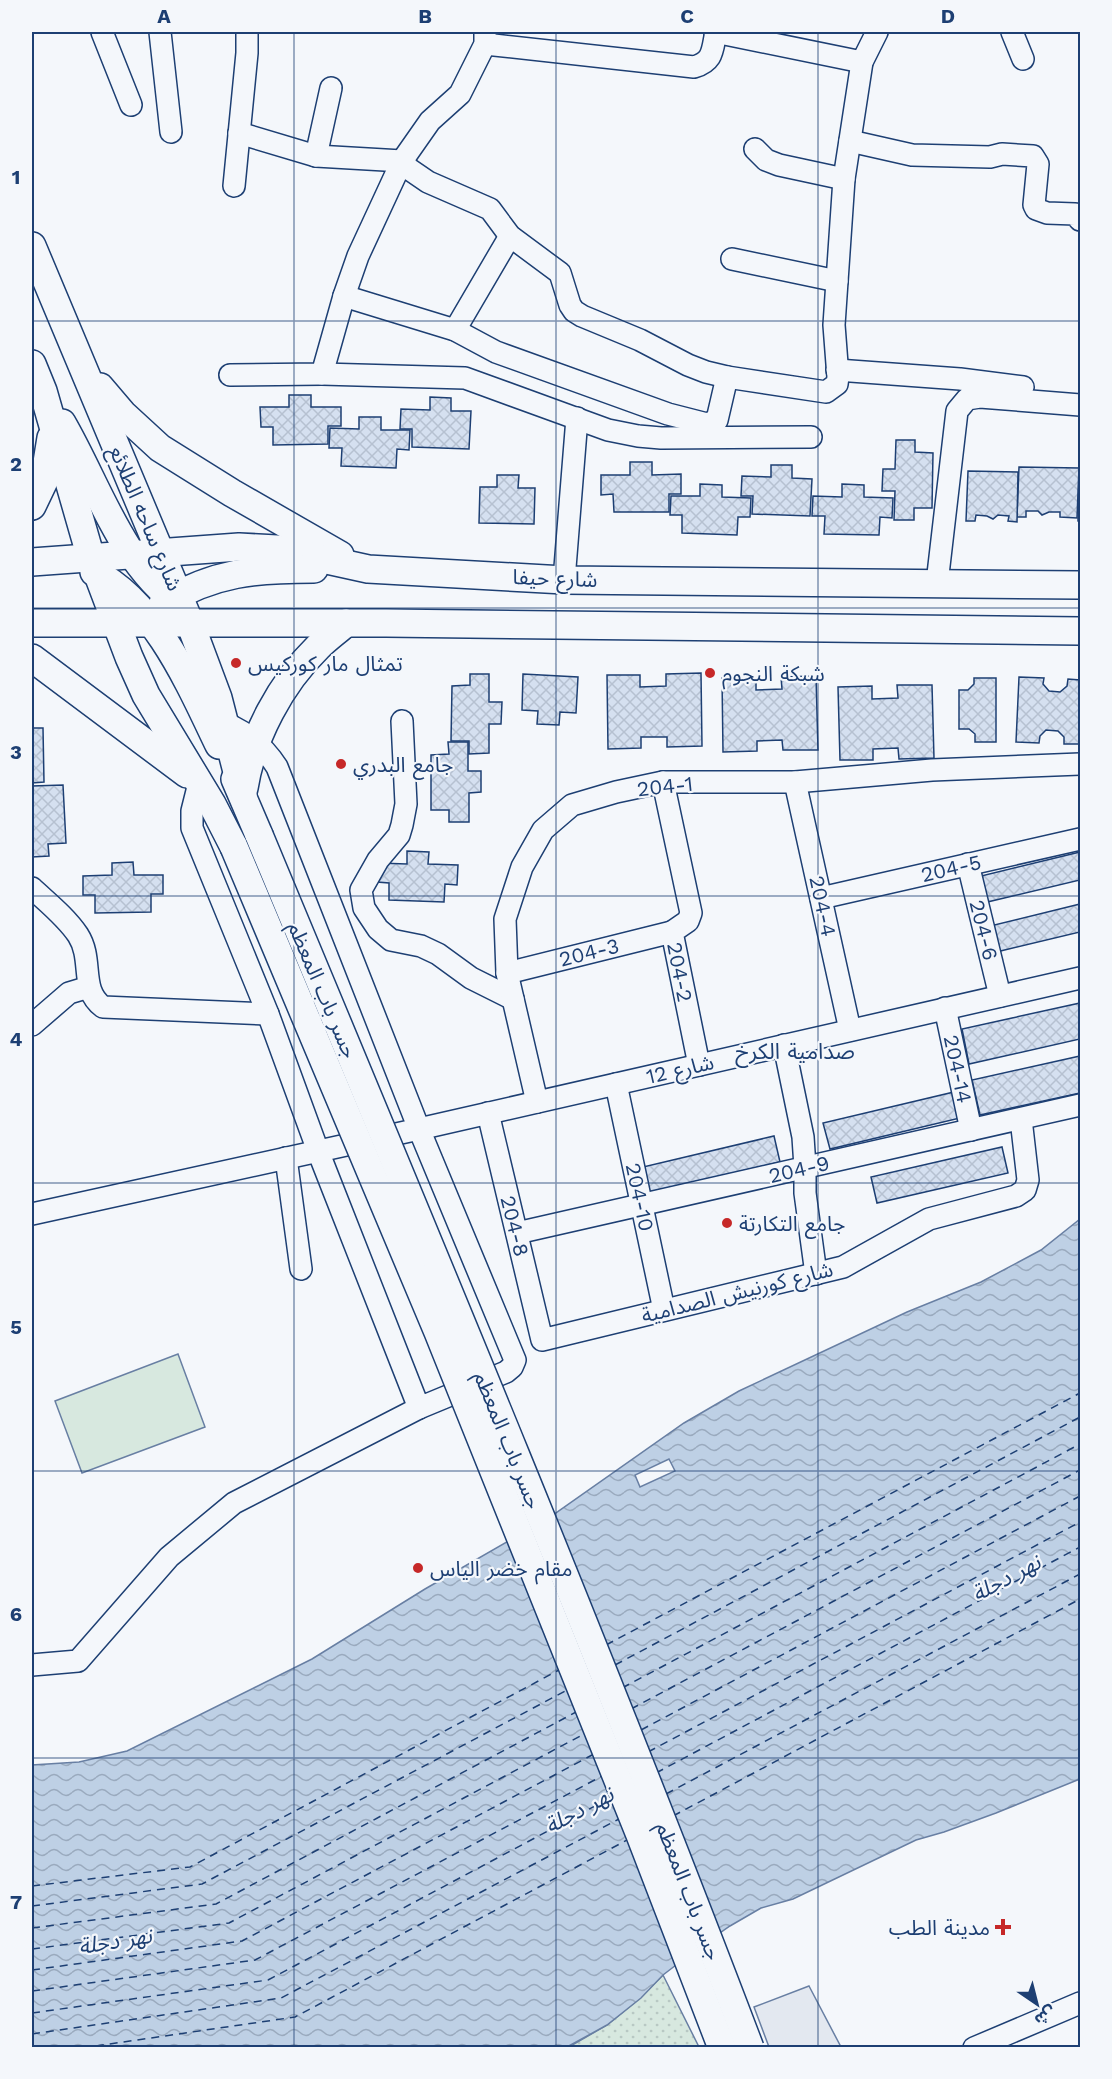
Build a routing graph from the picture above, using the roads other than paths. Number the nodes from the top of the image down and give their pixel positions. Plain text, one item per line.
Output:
1 (102, 32) edge
2 (160, 32) edge
3 (247, 32) edge
4 (716, 32) edge
5 (877, 32) edge
6 (1012, 32) edge
7 (485, 38) edge
8 (1023, 59) dead end
9 (862, 62) junction
10 (331, 88) dead end
11 (131, 105) dead end
12 (171, 132) dead end
13 (240, 133) junction
14 (850, 141) junction
15 (755, 149) dead end
16 (316, 156) junction
17 (402, 161) junction
18 (844, 179) junction
19 (234, 186) dead end
20 (1080, 220) edge
21 (510, 236) junction
22 (32, 246) edge
23 (732, 259) dead end
24 (837, 280) junction
25 (344, 296) junction
26 (455, 330) junction
27 (32, 364) edge
28 (83, 367) junction
29 (837, 370) junction
30 (322, 374) junction
31 (230, 375) dead end
32 (727, 377) junction
33 (43, 391) junction
34 (1080, 394) edge
35 (1080, 405) edge
36 (577, 418) junction
37 (52, 425) junction
38 (811, 437) dead end
39 (32, 506) edge
40 (142, 555) junction
41 (42, 561) edge
42 (368, 569) junction
43 (101, 576) junction
44 (564, 580) junction
45 (938, 583) junction
46 (1080, 585) edge
47 (181, 606) junction
48 (139, 622) junction
49 (32, 623) edge
50 (346, 623) junction
51 (1080, 631) edge
52 (32, 658) edge
53 (215, 720) junction
54 (402, 721) dead end
55 (256, 742) junction
56 (1080, 764) edge
57 (663, 782) junction
58 (795, 782) junction
59 (199, 783) junction
60 (243, 795) junction
61 (1080, 838) edge
62 (968, 864) junction
63 (32, 888) edge
64 (821, 898) junction
65 (672, 932) junction
66 (507, 973) junction
67 (1080, 978) edge
68 (89, 987) junction
69 (1000, 996) junction
70 (513, 999) junction
71 (945, 1008) junction
72 (268, 1014) junction
73 (32, 1025) edge
74 (850, 1030) junction
75 (784, 1045) junction
76 (699, 1065) junction
77 (616, 1084) junction
78 (537, 1102) junction
79 (1080, 1105) edge
80 (488, 1113) junction
81 (1021, 1119) junction
82 (419, 1129) junction
83 (971, 1130) junction
84 (318, 1151) junction
85 (286, 1158) junction
86 (806, 1167) junction
87 (641, 1205) junction
88 (32, 1214) edge
89 (517, 1233) junction
90 (301, 1269) dead end
91 (816, 1274) junction
92 (664, 1310) junction
93 (542, 1340) joint
94 (419, 1408) junction
95 (32, 1665) edge
96 (1080, 2003) edge
97 (722, 2048) edge
98 (750, 2048) edge
99 (974, 2048) edge

1 - 11 street
2 - 12 street
3 - 13 street
4 - 7 street
4 - 9 street
5 - 9 street
6 - 8 street
7 - 17 street
9 - 14 street
10 - 16 street
13 - 16 street
13 - 19 street
14 - 18 street
14 - 20 street
15 - 18 street
16 - 17 street
17 - 21 street
17 - 25 street
18 - 24 street
21 - 26 street
21 - 32 street
22 - 28 main road, شارع ساحه الطلائع
23 - 24 street
24 - 29 street
25 - 26 street
25 - 30 street
26 - 32 street
27 - 33 main road
28 - 40 main road, شارع ساحه الطلائع
28 - 42 main road
29 - 32 street
29 - 34 street
30 - 31 street
30 - 36 street
33 - 37 main road
33 - 40 main road
35 - 45 street
36 - 38 street
36 - 44 street
37 - 39 main road
37 - 43 main road
40 - 42 main road, شارع حيفا
40 - 43 main road, شارع حيفا
40 - 47 main road, شارع ساحه الطلائع
41 - 43 main road, شارع حيفا
42 - 44 main road, شارع حيفا
42 - 47 main road
43 - 48 main road
43 - 49 main road
44 - 45 main road, شارع حيفا
45 - 46 main road, شارع حيفا
47 - 48 main road
47 - 50 main road
47 - 53 main road, شارع ساحه الطلائع
48 - 49 main road
48 - 53 main road
48 - 59 main road
50 - 51 main road
50 - 55 main road
52 - 59 main road
53 - 55 street
53 - 60 main road, جسر باب المعظم
54 - 70 street
55 - 60 main road
55 - 82 street
56 - 58 street, 204-1
57 - 58 street, 204-1
57 - 65 street, 204-2
57 - 66 street, 204-1
58 - 64 street, 204-4
59 - 72 street
59 - 97 main road, جسر باب المعظم, bridge
60 - 98 main road, جسر باب المعظم, bridge
61 - 62 street, 204-5
62 - 64 street, 204-5
62 - 69 street, 204-6
63 - 68 street
64 - 74 street, 204-4
65 - 66 street, 204-3
65 - 76 street, 204-2
66 - 70 street, 204-1
67 - 69 street, شارع 12
68 - 72 street
68 - 73 street
69 - 71 street, شارع 12
70 - 78 street, 204-1
71 - 74 street, شارع 12
71 - 83 street, 204-14
72 - 84 street
74 - 75 street, شارع 12
75 - 76 street, شارع 12
75 - 86 street
76 - 77 street, شارع 12
77 - 78 street, شارع 12
77 - 87 street, 204-10
78 - 80 street, شارع 12
79 - 81 street, 204-9
80 - 82 street, شارع 12
80 - 89 street, 204-8
81 - 83 street, 204-9
81 - 91 street, شارع كورنيش الصدامية
82 - 84 street, شارع 12
82 - 94 street
83 - 86 street, 204-9
84 - 85 street, شارع 12
84 - 94 street
85 - 88 street, شارع 12
85 - 90 street
86 - 87 street, 204-9
86 - 91 street
87 - 89 street, 204-9
87 - 92 street, 204-10
89 - 93 street, 204-8
91 - 92 street, شارع كورنيش الصدامية
92 - 93 street, شارع كورنيش الصدامية
94 - 95 street
96 - 99 street

